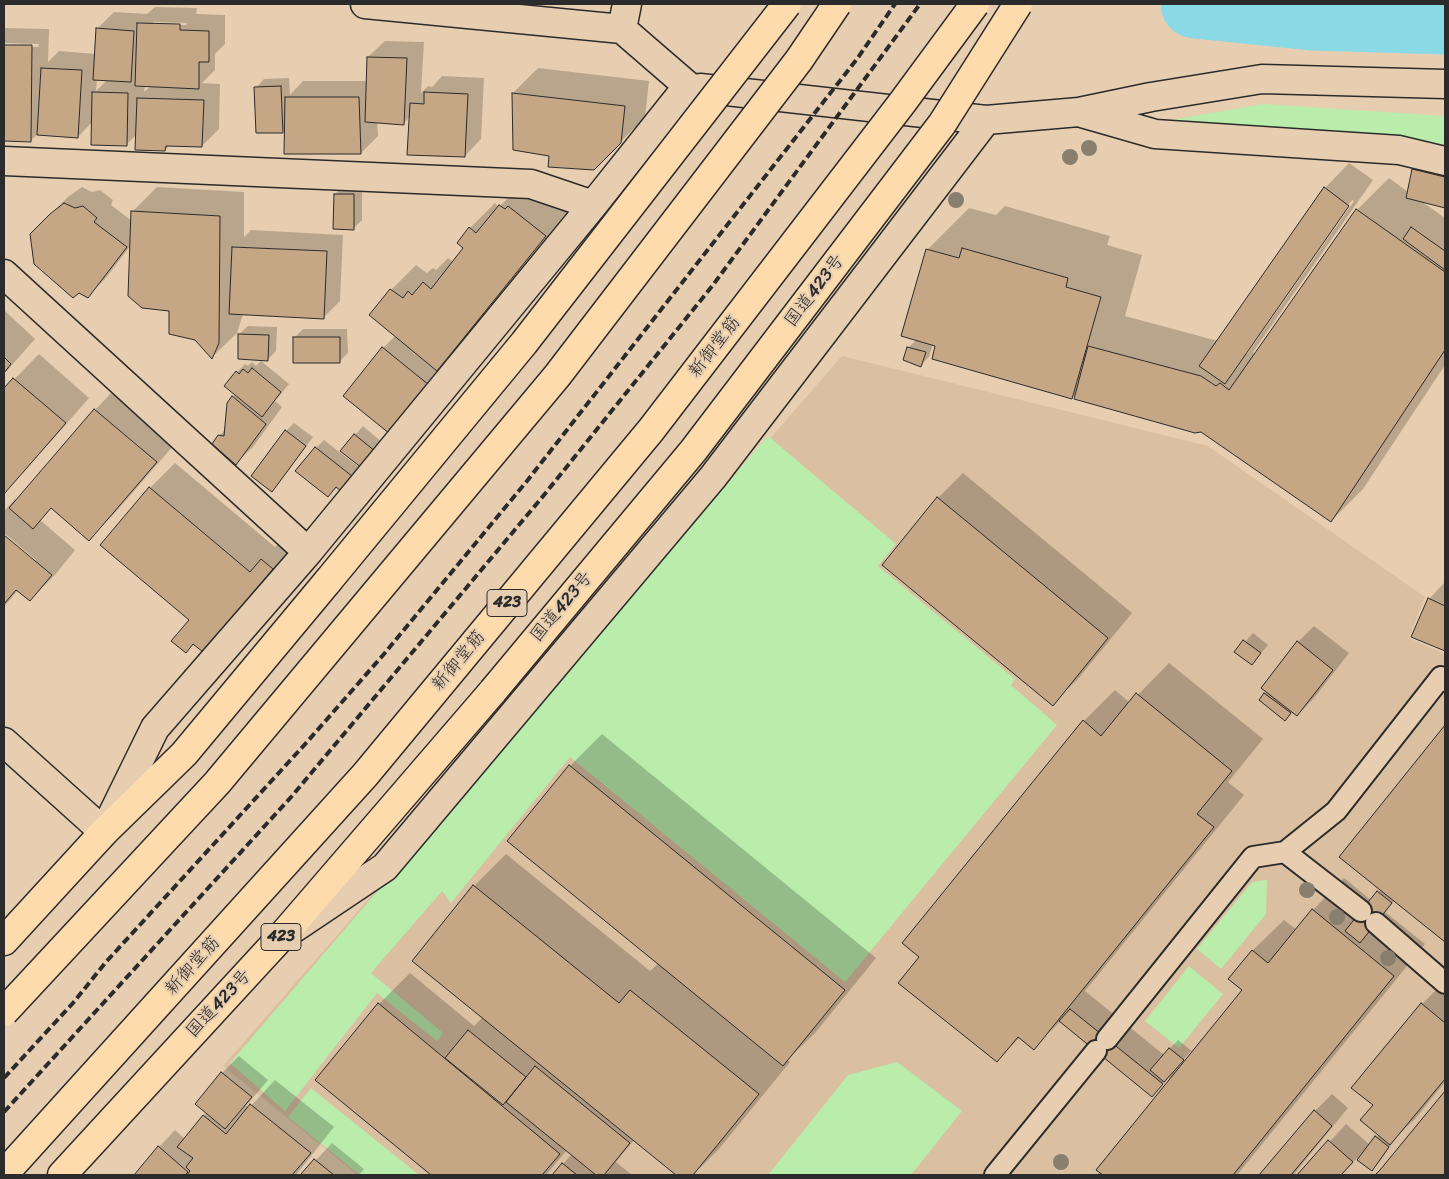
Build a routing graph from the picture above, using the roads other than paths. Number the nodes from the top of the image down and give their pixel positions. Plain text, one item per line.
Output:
1 (366, 4) edge
2 (787, 4) edge
3 (837, 4) edge
4 (975, 4) edge
5 (1018, 4) edge
6 (624, 16) edge
7 (1445, 84) edge
8 (688, 86) junction
9 (1078, 112) junction
10 (986, 120) junction
11 (4, 161) edge
12 (1445, 161) edge
13 (593, 205) junction
14 (4, 274) edge
15 (308, 552) junction
16 (1445, 681) edge
17 (4, 742) edge
18 (104, 832) junction
19 (1285, 852) junction
20 (282, 936) junction
21 (4, 941) edge
22 (1445, 983) edge
23 (4, 1012) edge
24 (4, 1174) edge
25 (62, 1175) edge
26 (996, 1175) edge

1 - 6 street
2 - 18 highway, bridge
3 - 23 highway, bridge
4 - 24 highway, 新御堂筋 / 423, bridge
5 - 20 highway, 国道423号 / 423, bridge
6 - 8 street
7 - 9 street
8 - 10 street
8 - 13 street
9 - 10 street
9 - 12 street
10 - 20 street
11 - 13 street
13 - 15 street
14 - 15 street
15 - 18 street
16 - 19 lane
17 - 18 street
18 - 21 highway
19 - 22 lane
19 - 26 lane
20 - 25 highway, 国道423号 / 423

